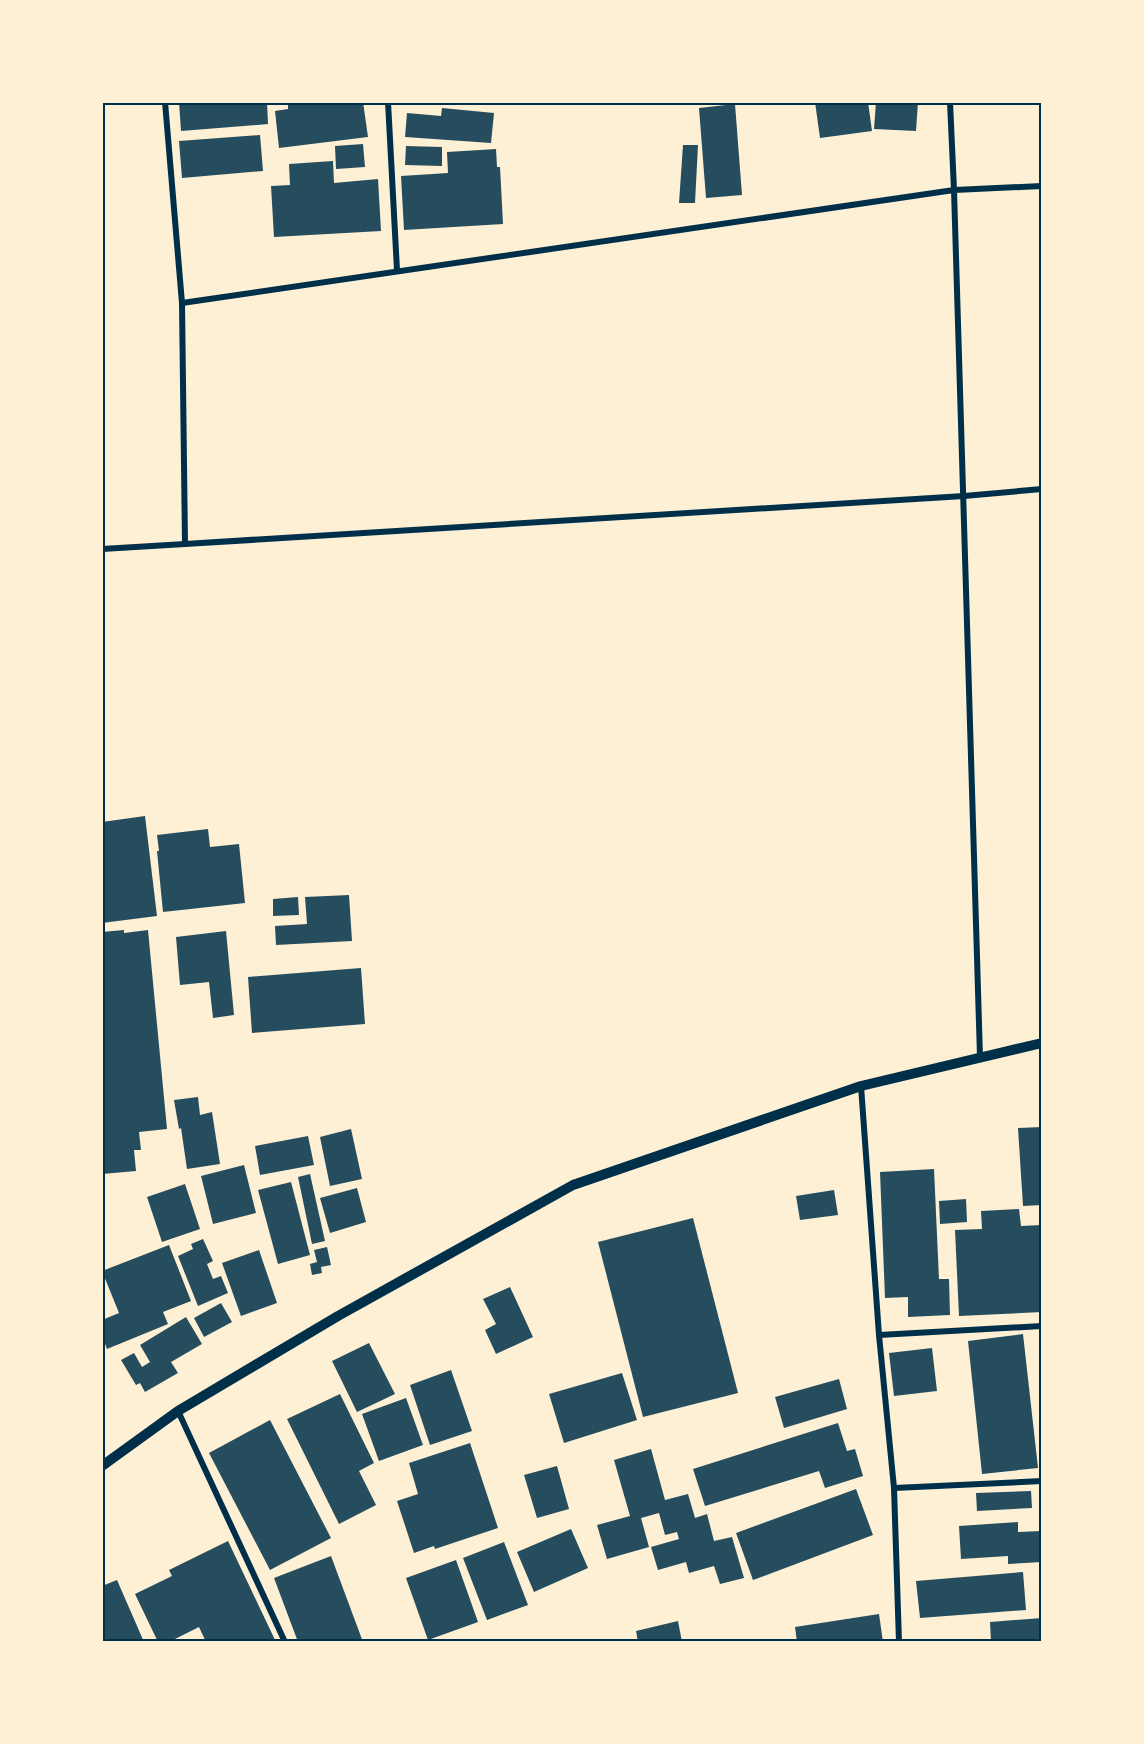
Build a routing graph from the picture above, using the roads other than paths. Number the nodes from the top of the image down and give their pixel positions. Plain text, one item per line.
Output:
1 (165, 102) edge
2 (388, 102) edge
3 (950, 102) edge
4 (1042, 186) edge
5 (954, 190) junction
6 (396, 270) junction
7 (182, 303) junction
8 (1042, 489) edge
9 (964, 496) junction
10 (185, 544) junction
11 (102, 549) edge
12 (1042, 1043) edge
13 (980, 1057) junction
14 (861, 1086) junction
15 (1042, 1326) edge
16 (879, 1335) junction
17 (178, 1410) junction
18 (102, 1466) edge
19 (1042, 1481) edge
20 (894, 1488) junction
21 (285, 1642) edge
22 (899, 1642) edge

1 - 7 street
2 - 6 street
3 - 5 street
4 - 5 street
5 - 6 street
5 - 9 street
6 - 7 street
7 - 10 street
8 - 9 street
9 - 10 street
9 - 13 street
10 - 11 street
12 - 13 street
13 - 14 street
14 - 16 street
14 - 17 street
15 - 16 street
16 - 20 street
17 - 18 street
17 - 21 street
19 - 20 street
20 - 22 street

